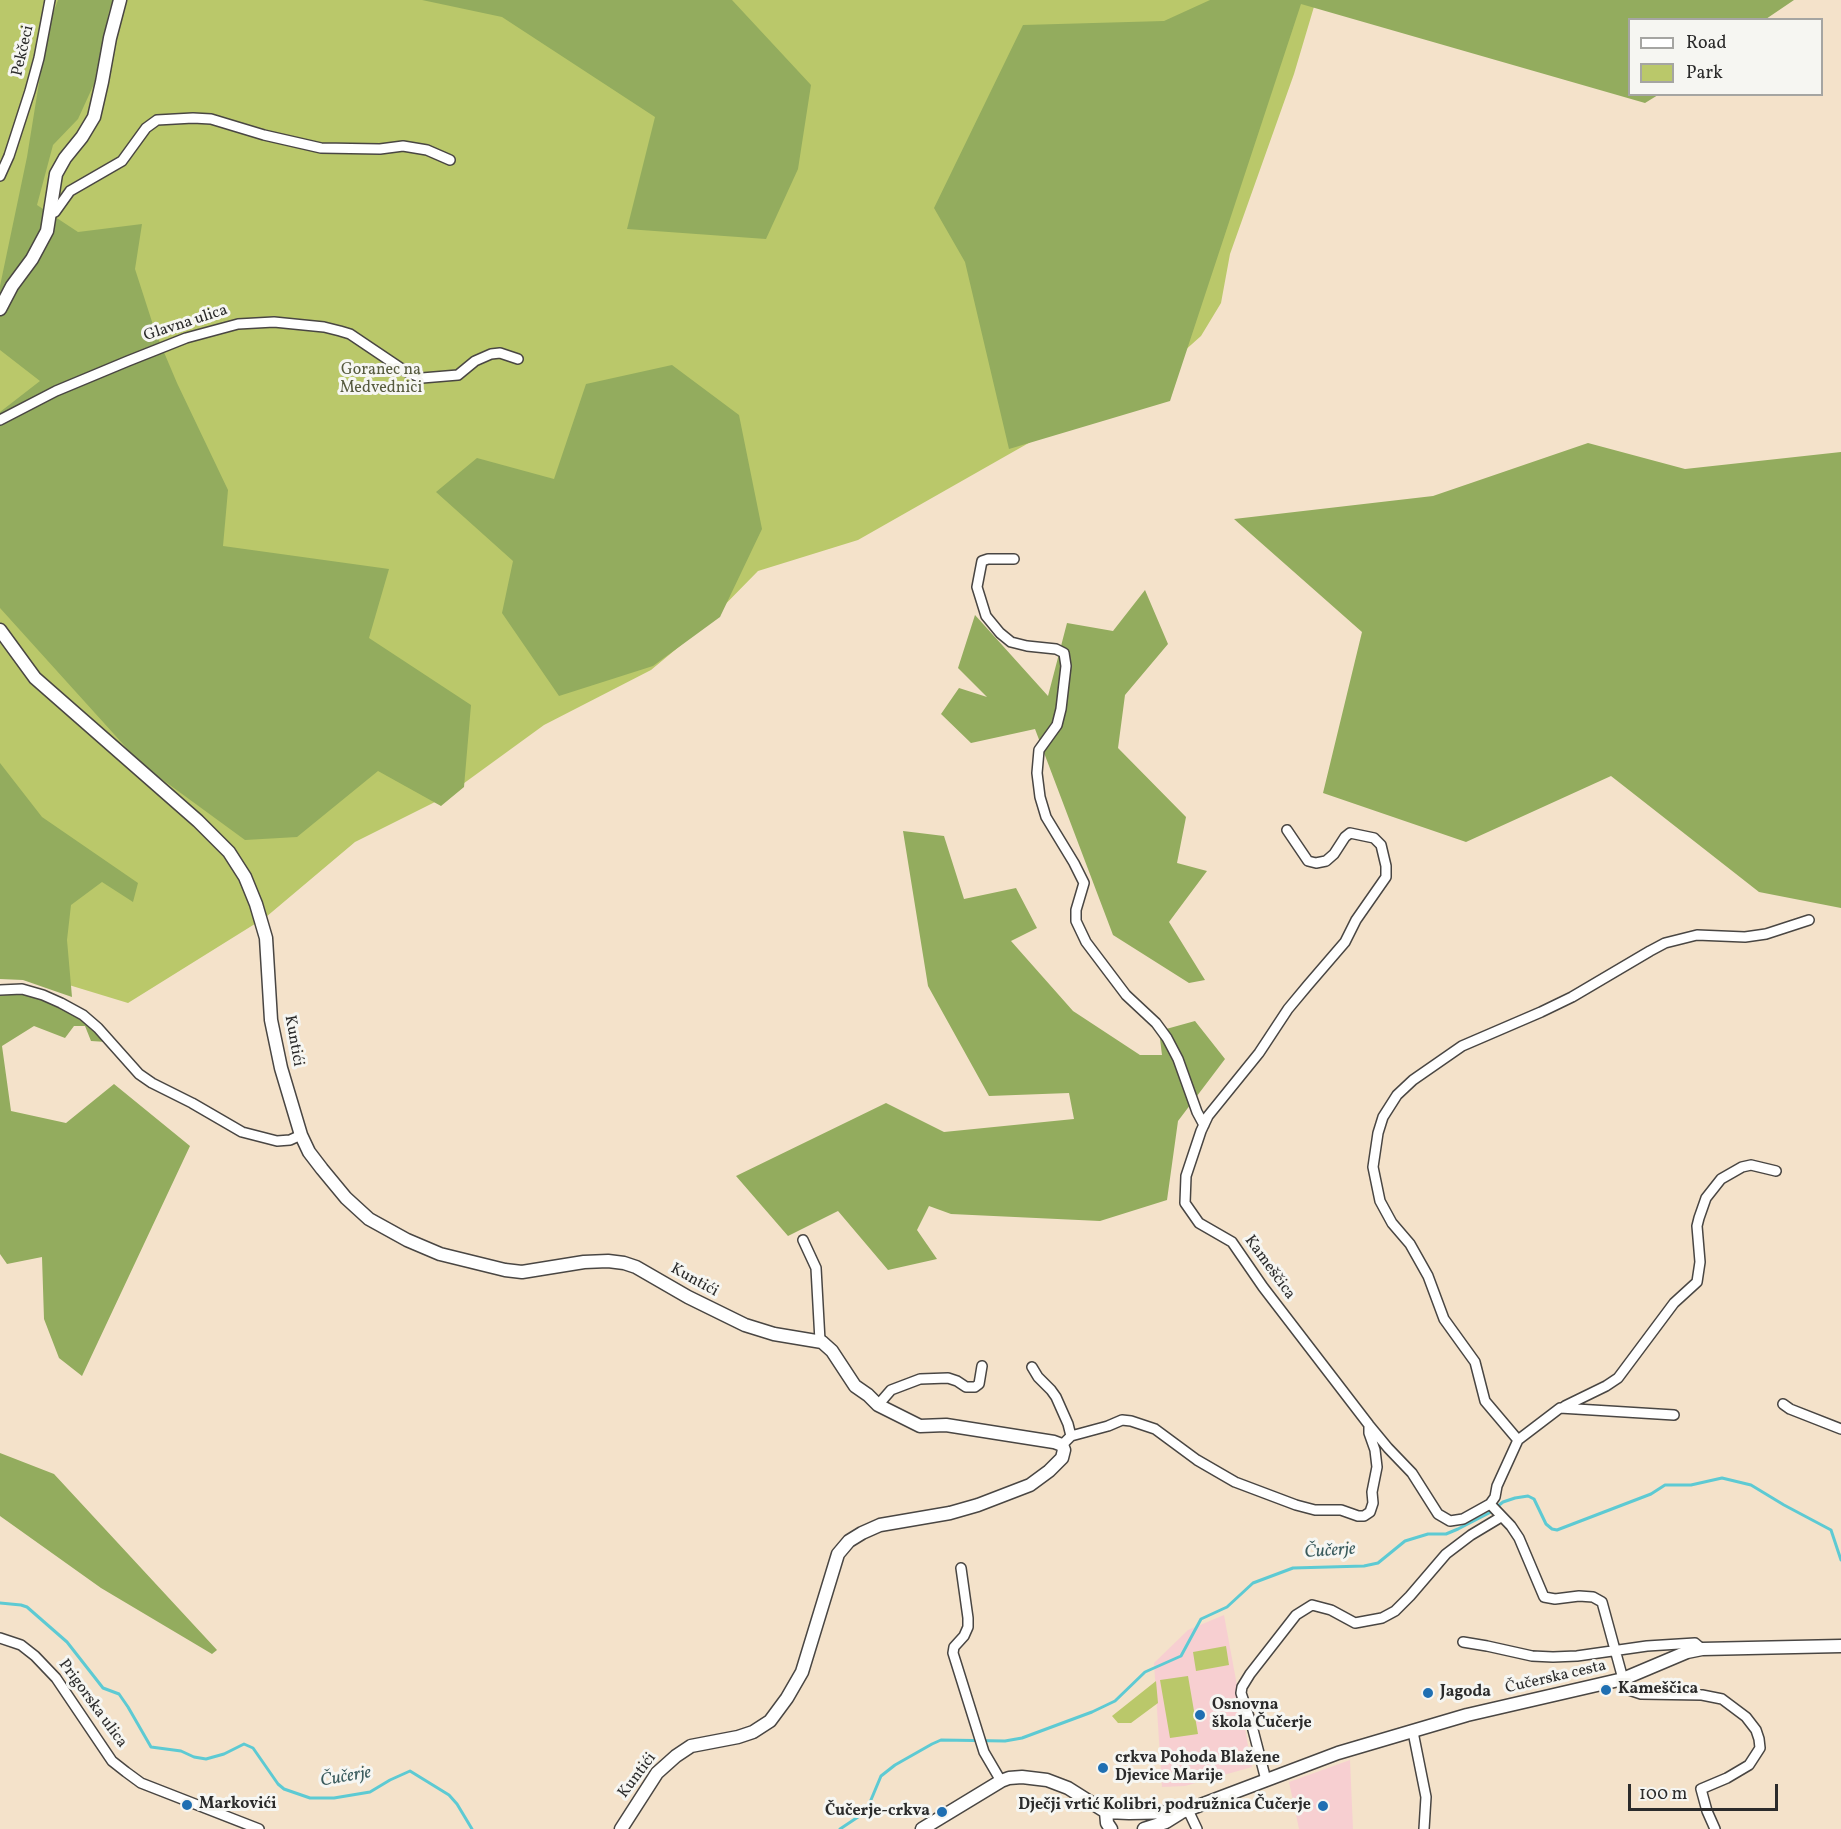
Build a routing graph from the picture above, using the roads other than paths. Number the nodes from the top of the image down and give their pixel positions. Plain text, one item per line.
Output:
1 (50, 0) edge
2 (120, 0) edge
3 (450, 160) dead end
4 (0, 176) edge
5 (50, 213) junction
6 (0, 309) edge
7 (518, 359) dead end
8 (0, 420) edge
9 (1014, 559) dead end
10 (0, 630) edge
11 (1287, 830) dead end
12 (1809, 920) dead end
13 (0, 990) edge
14 (1204, 1125) junction
15 (301, 1135) junction
16 (1776, 1171) dead end
17 (803, 1240) dead end
18 (820, 1341) junction
19 (982, 1366) dead end
20 (1032, 1367) dead end
21 (1783, 1404) dead end
22 (878, 1405) junction
23 (1560, 1408) junction
24 (1674, 1415) dead end
25 (1369, 1425) junction
26 (1841, 1429) edge
27 (1071, 1436) junction
28 (1518, 1440) junction
29 (1062, 1445) junction
30 (1495, 1510) junction
31 (961, 1568) dead end
32 (0, 1638) edge
33 (1463, 1642) dead end
34 (1841, 1646) edge
35 (1702, 1649) junction
36 (1616, 1651) junction
37 (1623, 1679) junction
38 (1413, 1732) junction
39 (1266, 1780) junction
40 (1001, 1781) junction
41 (1185, 1811) junction
42 (1106, 1812) junction
43 (259, 1829) edge
44 (621, 1829) edge
45 (922, 1829) edge
46 (1111, 1829) edge
47 (1144, 1829) edge
48 (1197, 1829) edge
49 (1424, 1829) edge
50 (1715, 1829) edge

1 - 4 street, Pekčeci
2 - 5 street
3 - 5 street
5 - 6 street
7 - 8 street, Glavna ulica
9 - 14 street
10 - 15 street, Kuntići
11 - 14 street, Kameščica
12 - 28 street
13 - 15 street
14 - 25 street, Kameščica
15 - 18 street, Kuntići
16 - 23 street
17 - 18 street
18 - 22 street
19 - 22 street
20 - 27 street
21 - 26 street
22 - 29 street
23 - 24 street
23 - 28 street
25 - 27 street, Kameščica
25 - 30 street, Kameščica
27 - 29 street, Kameščica
28 - 30 street
29 - 44 street, Kuntići
30 - 36 street
30 - 39 street
31 - 40 street
32 - 43 street, Prigorska ulica
33 - 36 street
34 - 35 street, Čučerska cesta
35 - 36 street
35 - 37 street, Čučerska cesta
36 - 37 street
37 - 38 street, Čučerska cesta
37 - 50 street
38 - 39 street, Čučerska cesta
38 - 49 street
39 - 41 street, Čučerska cesta
40 - 42 street
40 - 45 street
41 - 42 street
41 - 47 street
41 - 48 street
42 - 46 street

